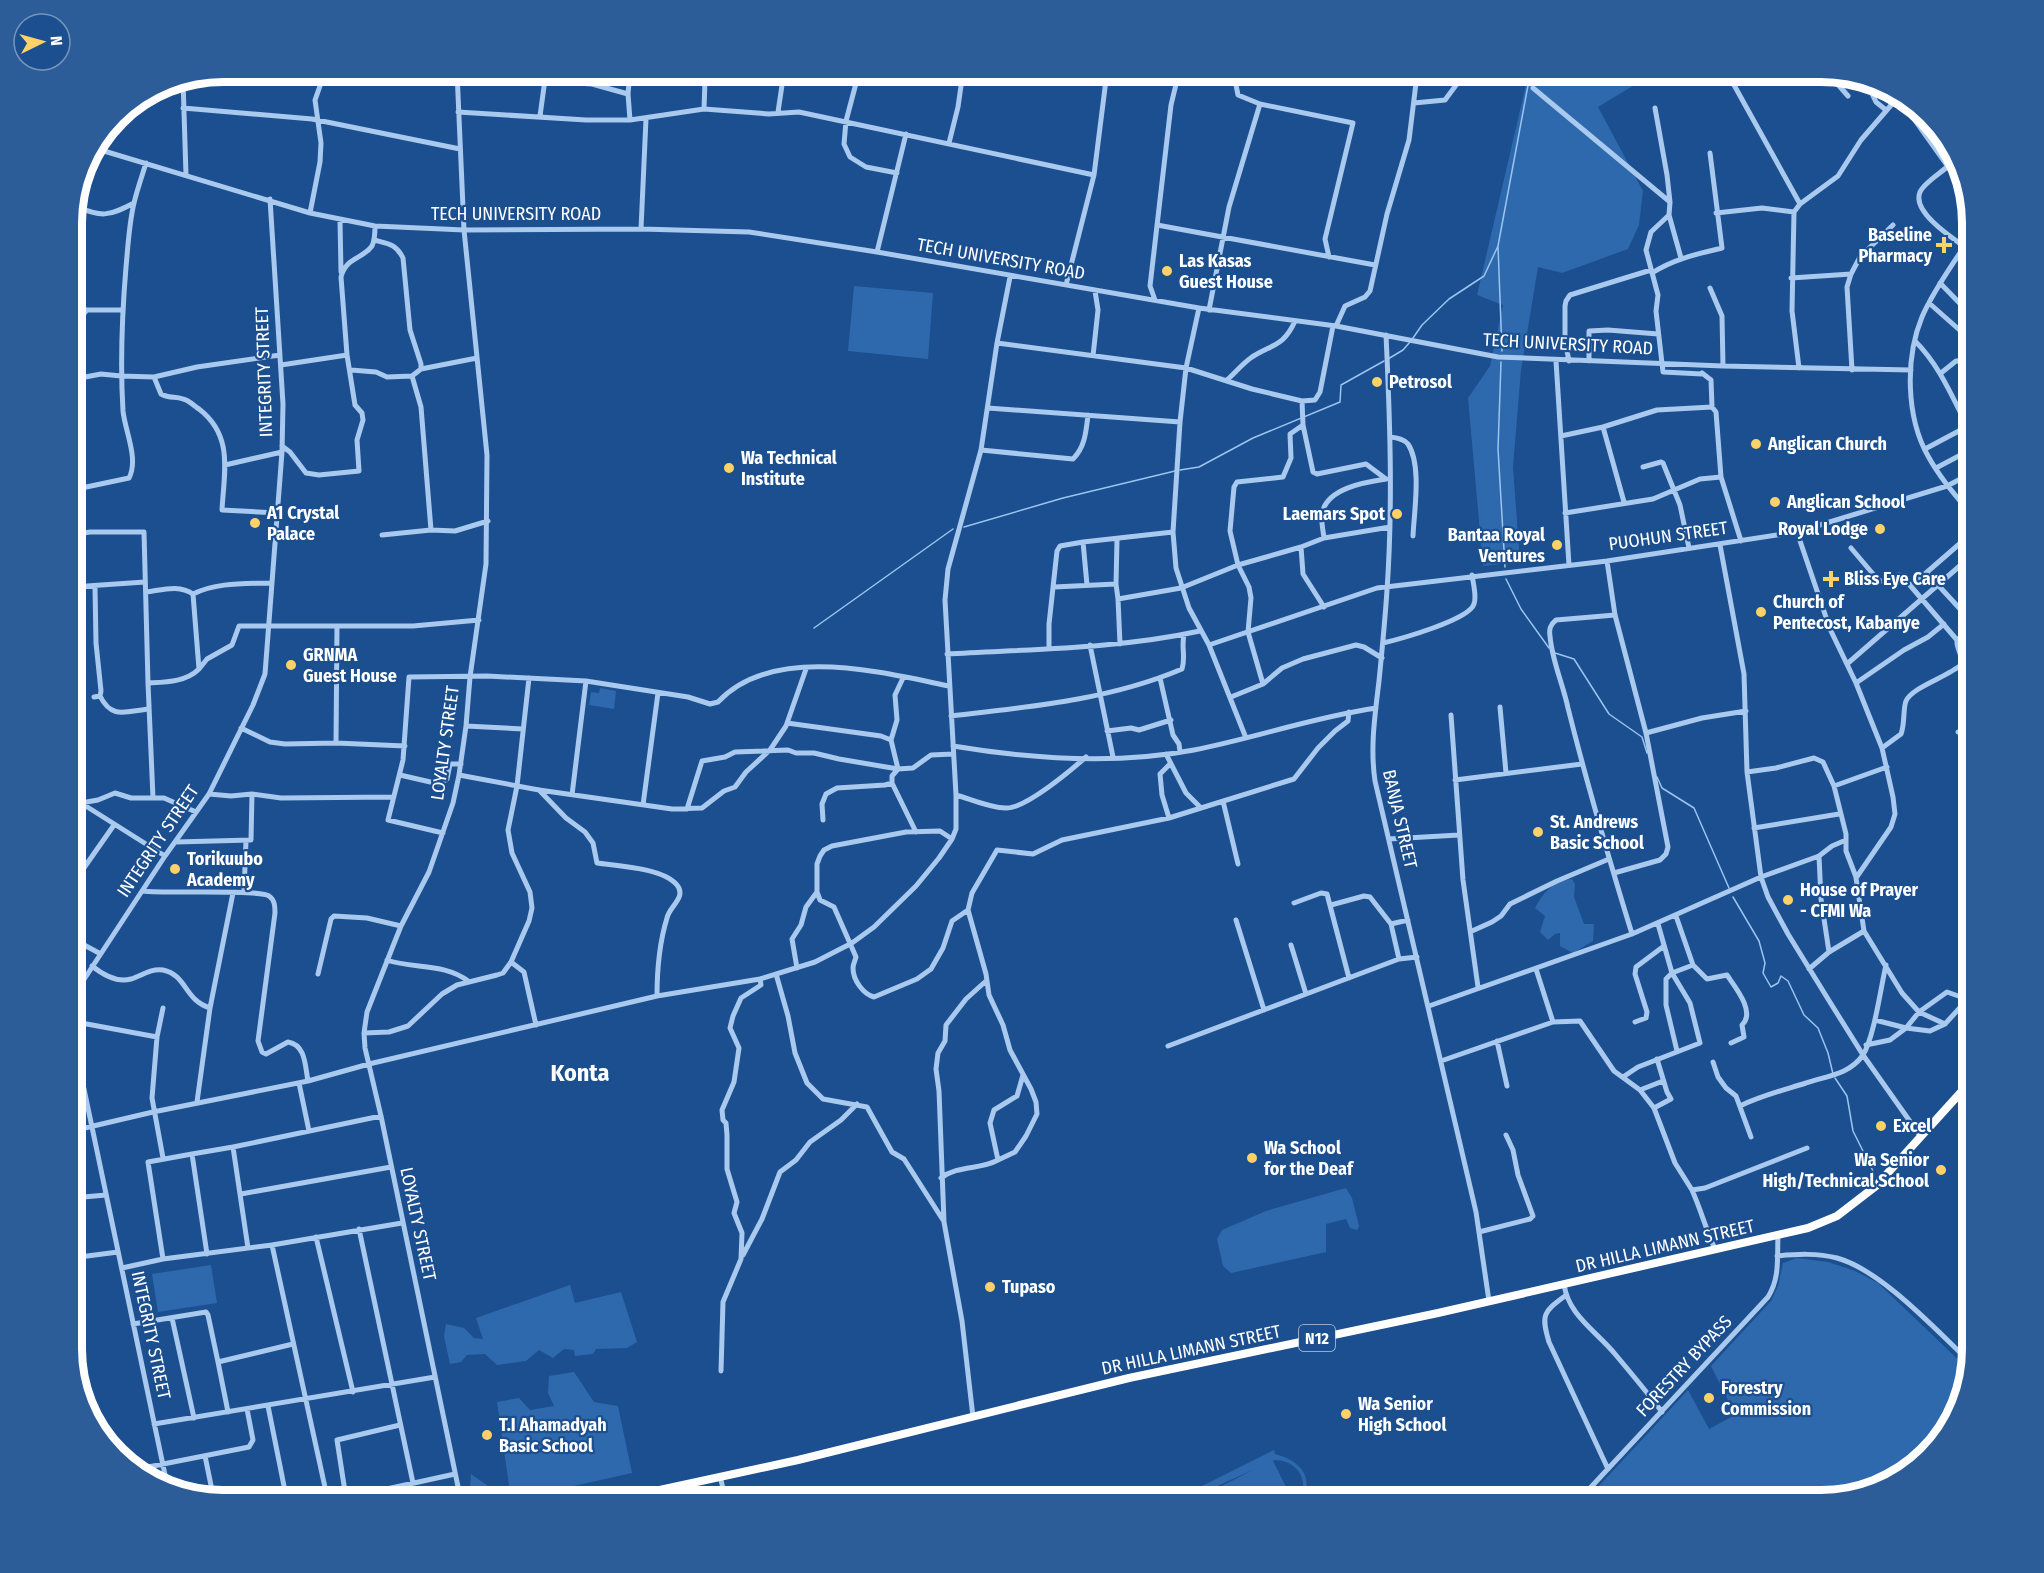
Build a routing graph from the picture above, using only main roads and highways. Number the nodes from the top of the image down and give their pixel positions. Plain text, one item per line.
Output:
1 (1962, 1091) edge
2 (658, 1490) edge

1 - 2 highway, DR HILLA LIMANN STREET / N12

